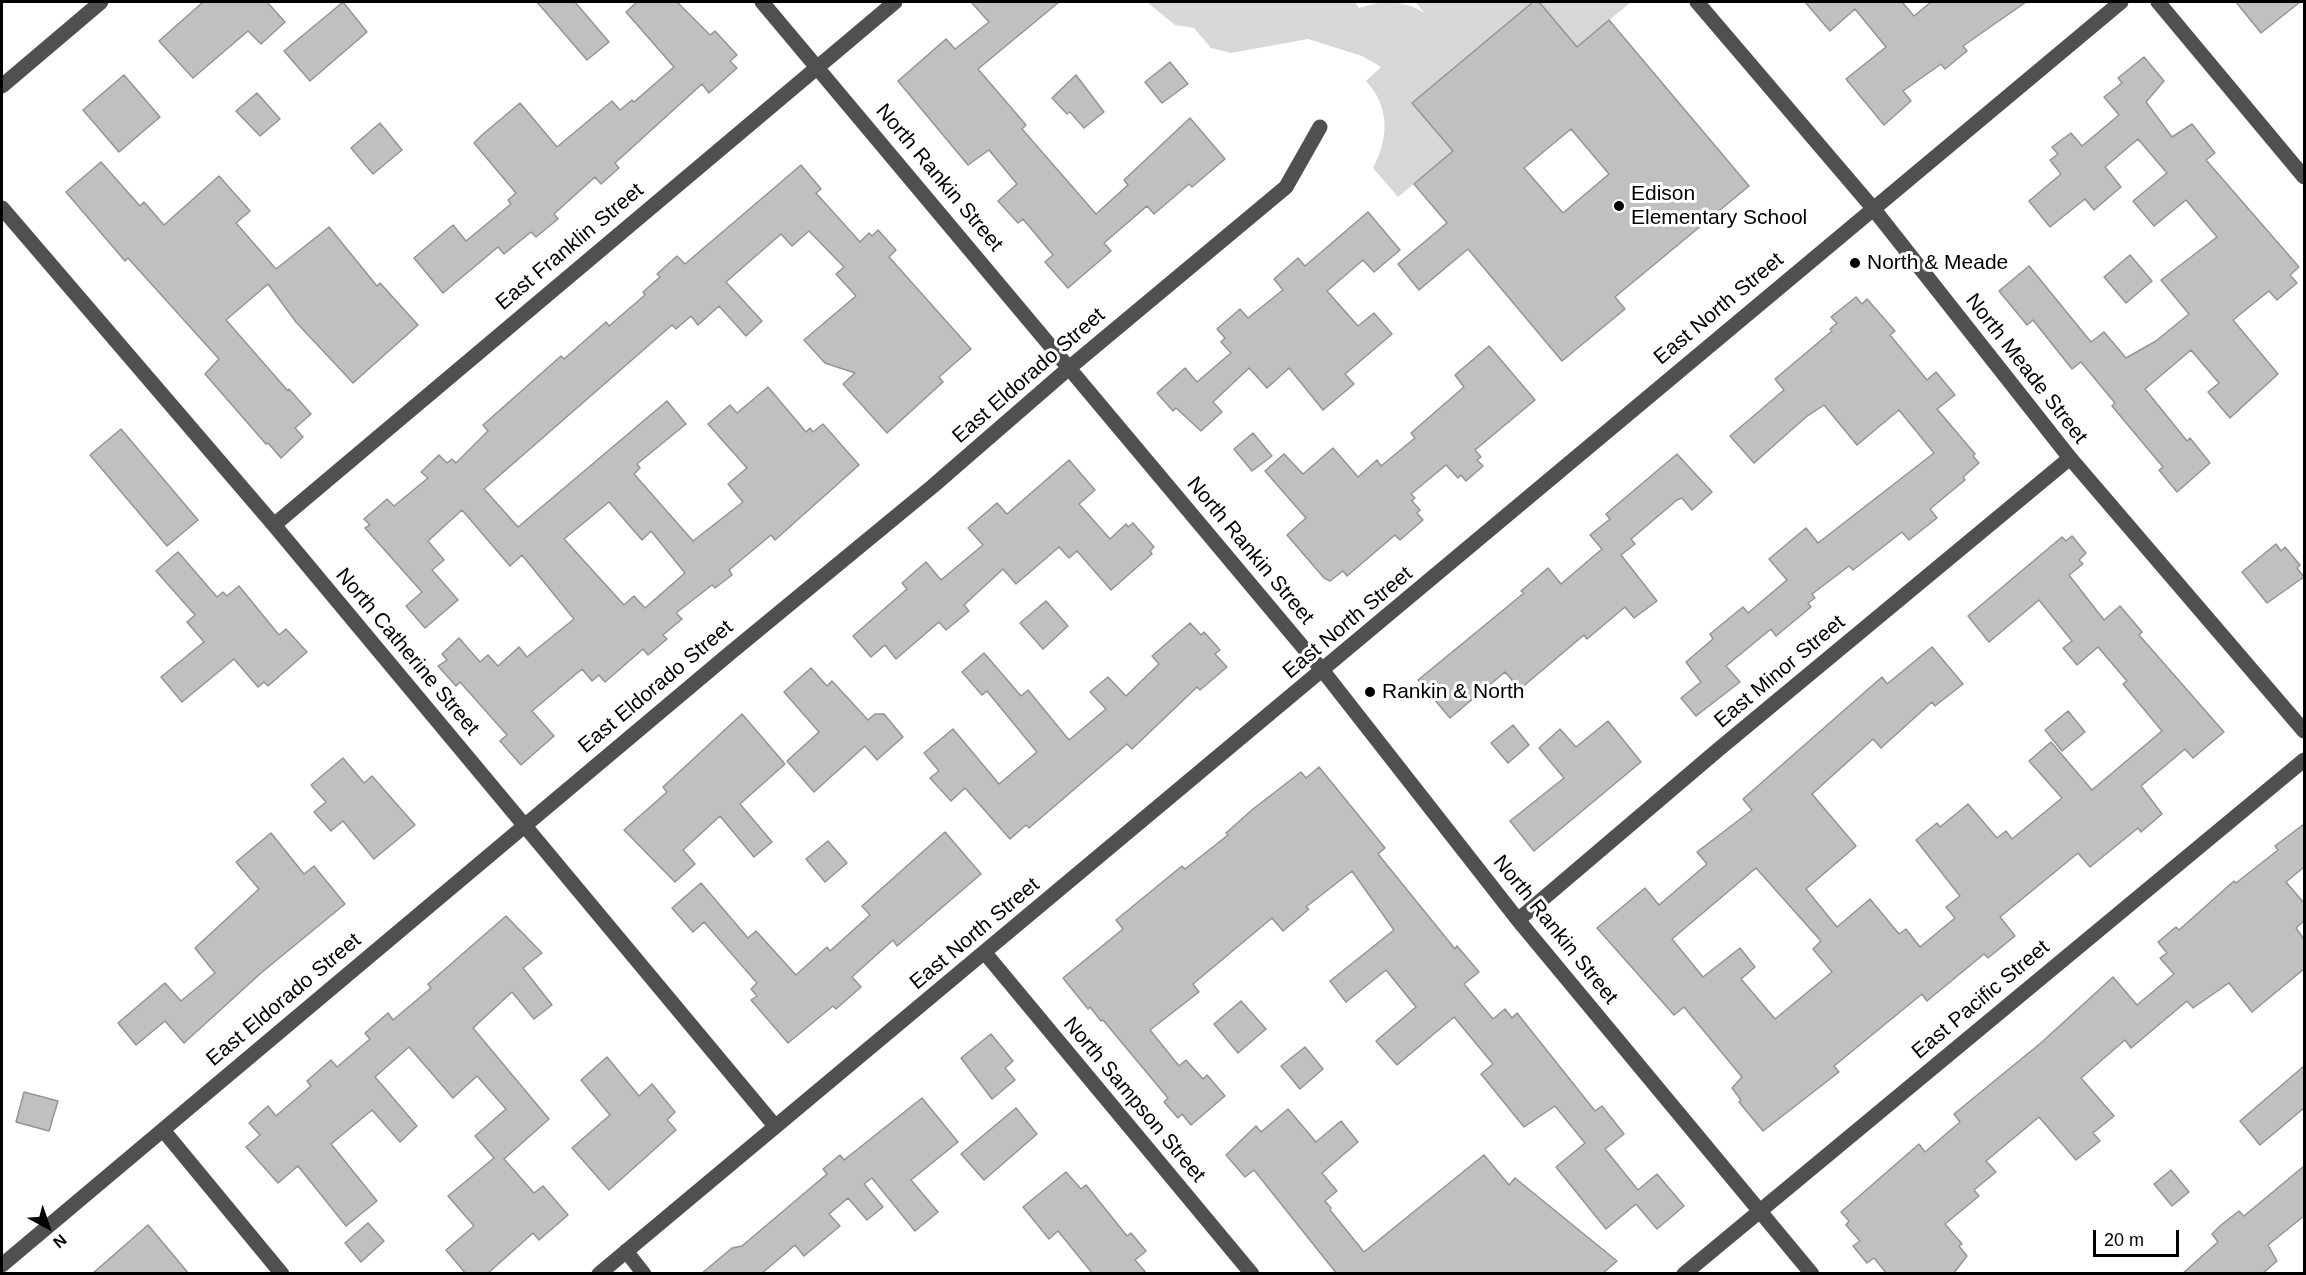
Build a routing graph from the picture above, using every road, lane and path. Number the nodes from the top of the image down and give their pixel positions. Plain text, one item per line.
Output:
1 (101, 2) edge
2 (762, 2) edge
3 (895, 2) edge
4 (1697, 2) edge
5 (2121, 2) edge
6 (2158, 2) edge
7 (817, 65) junction
8 (2, 86) edge
9 (1320, 127) dead end
10 (2304, 177) edge
11 (1872, 207) junction
12 (2, 208) edge
13 (1069, 368) junction
14 (2070, 458) junction
15 (274, 525) junction
16 (1323, 671) junction
17 (2304, 730) edge
18 (2304, 760) edge
19 (524, 826) junction
20 (1518, 920) junction
21 (985, 954) junction
22 (775, 1126) junction
23 (163, 1130) junction
24 (1759, 1210) junction
25 (626, 1251) junction
26 (2, 1265) edge
27 (282, 1274) edge
28 (599, 1274) edge
29 (644, 1274) edge
30 (1252, 1274) edge
31 (1684, 1274) edge
32 (1812, 1274) edge

1 - 8 street
2 - 7 street, North Rankin Street
3 - 7 street, East Franklin Street
4 - 11 street, North Meade Street
5 - 11 street, East North Street
6 - 10 street
7 - 13 street, North Rankin Street
7 - 15 street, East Franklin Street
9 - 13 street, East Eldorado Street
11 - 14 street, North Meade Street
11 - 16 street, East North Street
12 - 15 street, North Catherine Street
13 - 16 street, North Rankin Street
13 - 19 street, East Eldorado Street
14 - 17 street, North Meade Street
14 - 20 street, East Minor Street
15 - 19 street, North Catherine Street
16 - 20 street, North Rankin Street
16 - 21 street, East North Street
18 - 24 street, East Pacific Street
19 - 22 street, North Catherine Street
19 - 23 street, East Eldorado Street
20 - 24 street, North Rankin Street
21 - 22 street, East North Street
21 - 30 street, North Sampson Street
22 - 25 street, East North Street
23 - 26 street, East Eldorado Street
23 - 27 street
24 - 31 street, East Pacific Street
24 - 32 street, North Rankin Street
25 - 28 street, East North Street
25 - 29 street

